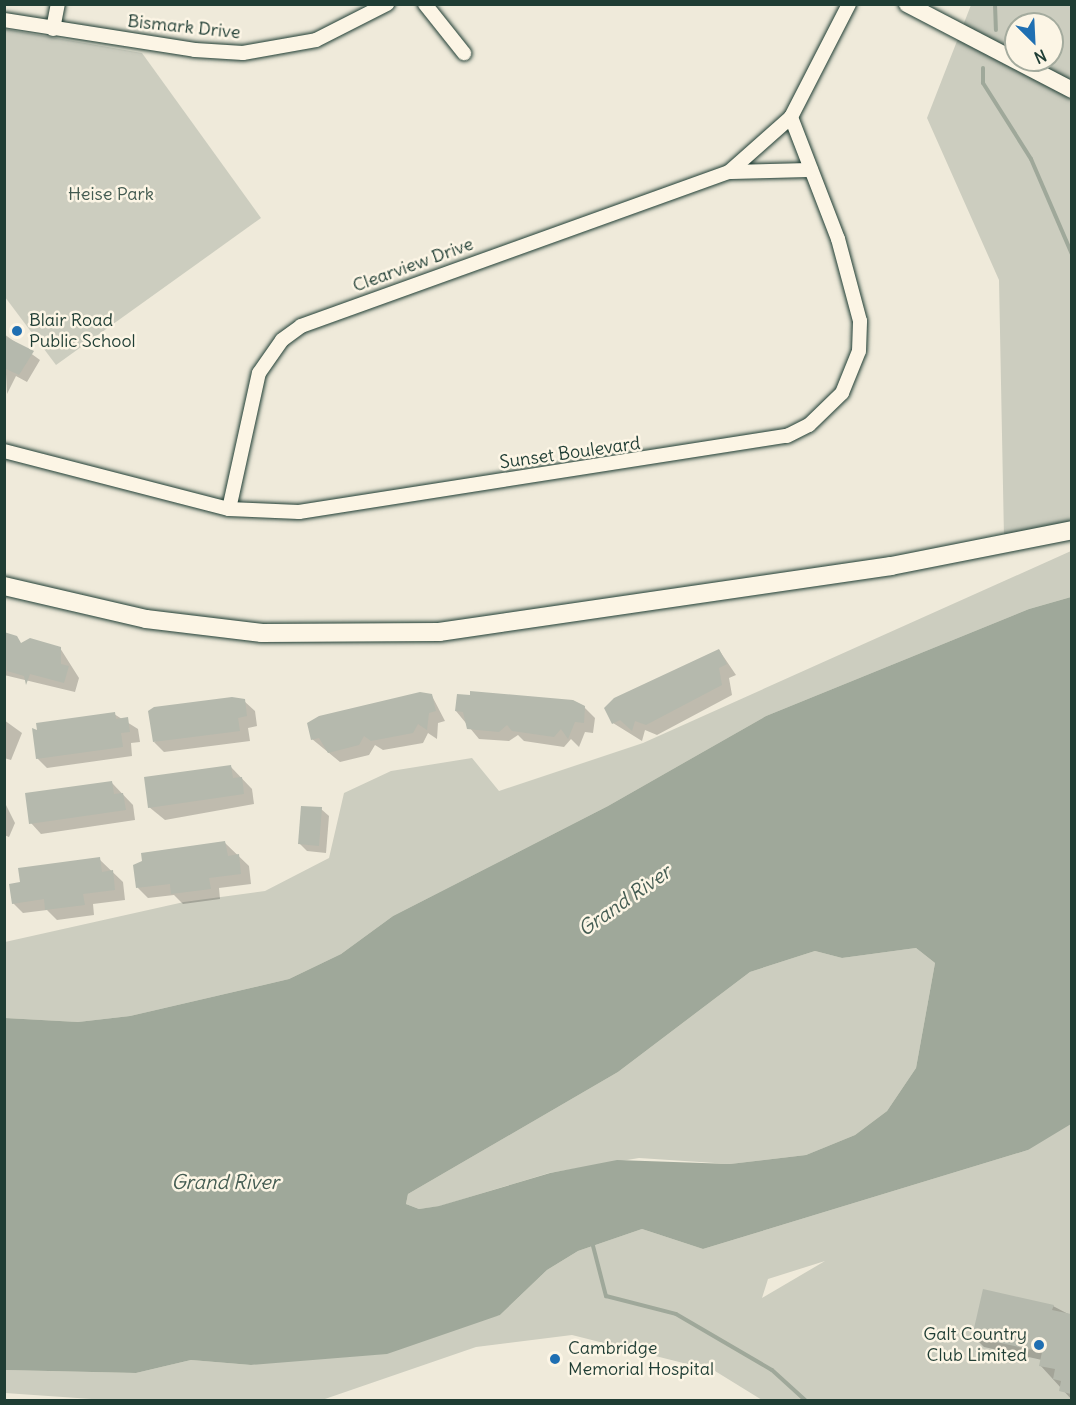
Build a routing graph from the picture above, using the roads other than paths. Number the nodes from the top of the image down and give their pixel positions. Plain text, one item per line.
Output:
1 (58, 4) edge
2 (387, 4) edge
3 (425, 4) edge
4 (849, 4) edge
5 (908, 4) edge
6 (4, 20) edge
7 (53, 29) junction
8 (464, 53) dead end
9 (1071, 90) edge
10 (791, 117) junction
11 (811, 170) junction
12 (729, 172) junction
13 (4, 451) edge
14 (229, 509) junction
15 (1071, 530) edge
16 (4, 586) edge

1 - 7 street
2 - 7 street, Bismark Drive
3 - 8 street
4 - 10 street, Clearview Drive
5 - 9 street
6 - 7 street, Bismark Drive
10 - 11 street, Sunset Boulevard
10 - 12 street, Clearview Drive
11 - 12 street, Clearview Drive
11 - 14 street, Sunset Boulevard
12 - 14 street, Clearview Drive
13 - 14 street, Sunset Boulevard
15 - 16 main road

